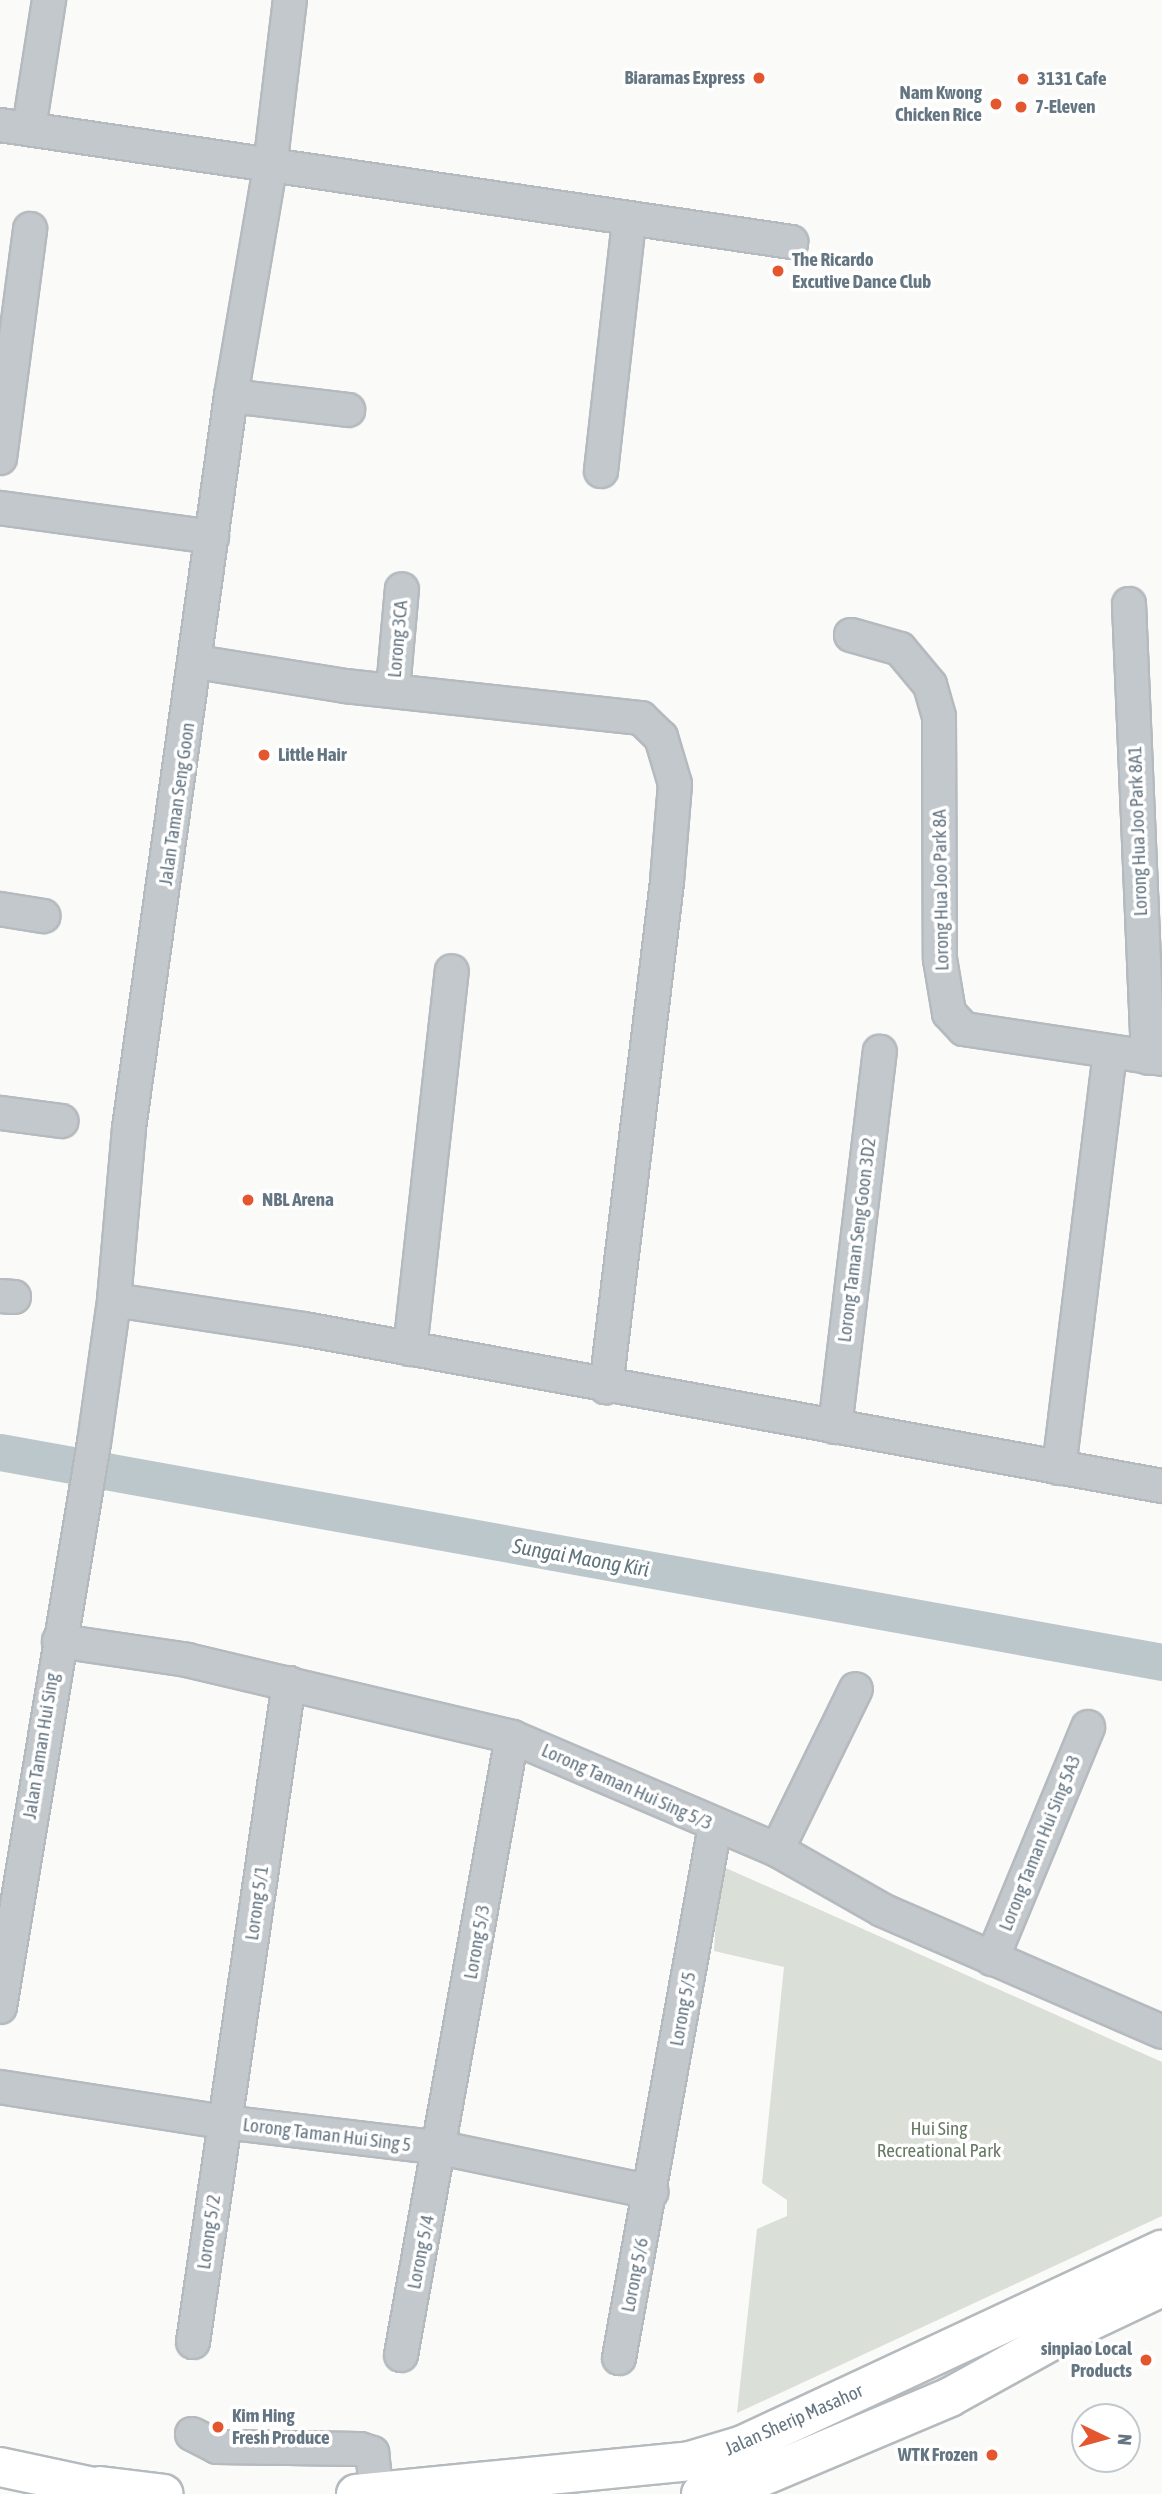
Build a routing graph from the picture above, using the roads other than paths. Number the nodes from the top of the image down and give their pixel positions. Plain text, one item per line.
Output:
1 (49, 0) edge
2 (290, 0) edge
3 (14, 127) edge
4 (270, 167) junction
5 (629, 221) junction
6 (30, 229) dead end
7 (791, 242) dead end
8 (231, 396) junction
9 (348, 410) dead end
10 (0, 458) edge
11 (601, 471) dead end
12 (0, 508) edge
13 (212, 537) junction
14 (402, 589) dead end
15 (1129, 604) dead end
16 (851, 635) dead end
17 (197, 662) junction
18 (393, 689) junction
19 (0, 909) edge
20 (43, 916) dead end
21 (452, 971) dead end
22 (880, 1052) dead end
23 (1110, 1054) junction
24 (1155, 1058) edge
25 (0, 1113) edge
26 (61, 1121) dead end
27 (114, 1300) junction
28 (410, 1349) junction
29 (606, 1387) junction
30 (835, 1427) junction
31 (1059, 1468) junction
32 (87, 1485) joint
33 (1162, 1486) edge
34 (59, 1641) junction
35 (289, 1683) junction
36 (856, 1689) dead end
37 (1088, 1727) dead end
38 (512, 1737) junction
39 (715, 1826) junction
40 (777, 1850) junction
41 (7, 1908) edge
42 (992, 1959) junction
43 (0, 2007) edge
44 (1162, 2032) edge
45 (0, 2087) edge
46 (224, 2122) junction
47 (441, 2148) junction
48 (651, 2192) junction
49 (1162, 2250) edge
50 (1160, 2297) edge
51 (193, 2342) dead end
52 (401, 2355) dead end
53 (619, 2358) dead end
54 (192, 2434) dead end
55 (8, 2461) edge
56 (78, 2482) junction
57 (367, 2493) edge
58 (126, 2494) edge
59 (164, 2494) edge
60 (701, 2494) edge

1 - 3 street
2 - 4 street, Jalan Taman Seng Goon
3 - 4 street
4 - 5 street
4 - 8 street, Jalan Taman Seng Goon
5 - 7 street
5 - 11 street
6 - 10 street
8 - 9 street
8 - 13 street, Jalan Taman Seng Goon
12 - 13 street
13 - 17 street, Jalan Taman Seng Goon
14 - 18 street, Lorong 3CA
15 - 24 street, Lorong Hua Joo Park 8A1
16 - 23 street, Lorong Hua Joo Park 8A
17 - 18 street
17 - 27 street, Jalan Taman Seng Goon
18 - 29 street
19 - 20 street
21 - 28 street
22 - 30 street, Lorong Taman Seng Goon 3D2
23 - 24 street, Lorong Hua Joo Park 8A
23 - 31 street
25 - 26 street
27 - 28 street
27 - 32 street, Jalan Taman Seng Goon
28 - 29 street
29 - 30 street
30 - 31 street
31 - 33 street
32 - 34 street, Jalan Taman Hui Sing
34 - 35 street, Lorong Taman Hui Sing 5/3
34 - 41 street, Jalan Taman Hui Sing
35 - 38 street, Lorong Taman Hui Sing 5/3
35 - 46 street, Lorong 5/1
36 - 40 street
37 - 42 street, Lorong Taman Hui Sing 5A3
38 - 39 street, Lorong Taman Hui Sing 5/3
38 - 47 street, Lorong 5/3
39 - 40 street, Lorong Taman Hui Sing 5/3
39 - 48 street, Lorong 5/5
40 - 42 street, Lorong Taman Hui Sing 5/3
41 - 43 street, Jalan Taman Hui Sing
42 - 44 street, Lorong Taman Hui Sing 5/3
45 - 46 street, Lorong Taman Hui Sing 5
46 - 47 street, Lorong Taman Hui Sing 5
46 - 51 street, Lorong 5/2
47 - 48 street, Lorong Taman Hui Sing 5
47 - 52 street, Lorong 5/4
48 - 53 street, Lorong 5/6
49 - 57 main road, Jalan Sherip Masahor
50 - 60 main road, Jalan Sherip Masahor
54 - 57 street
55 - 56 main road
56 - 58 main road
56 - 59 main road

